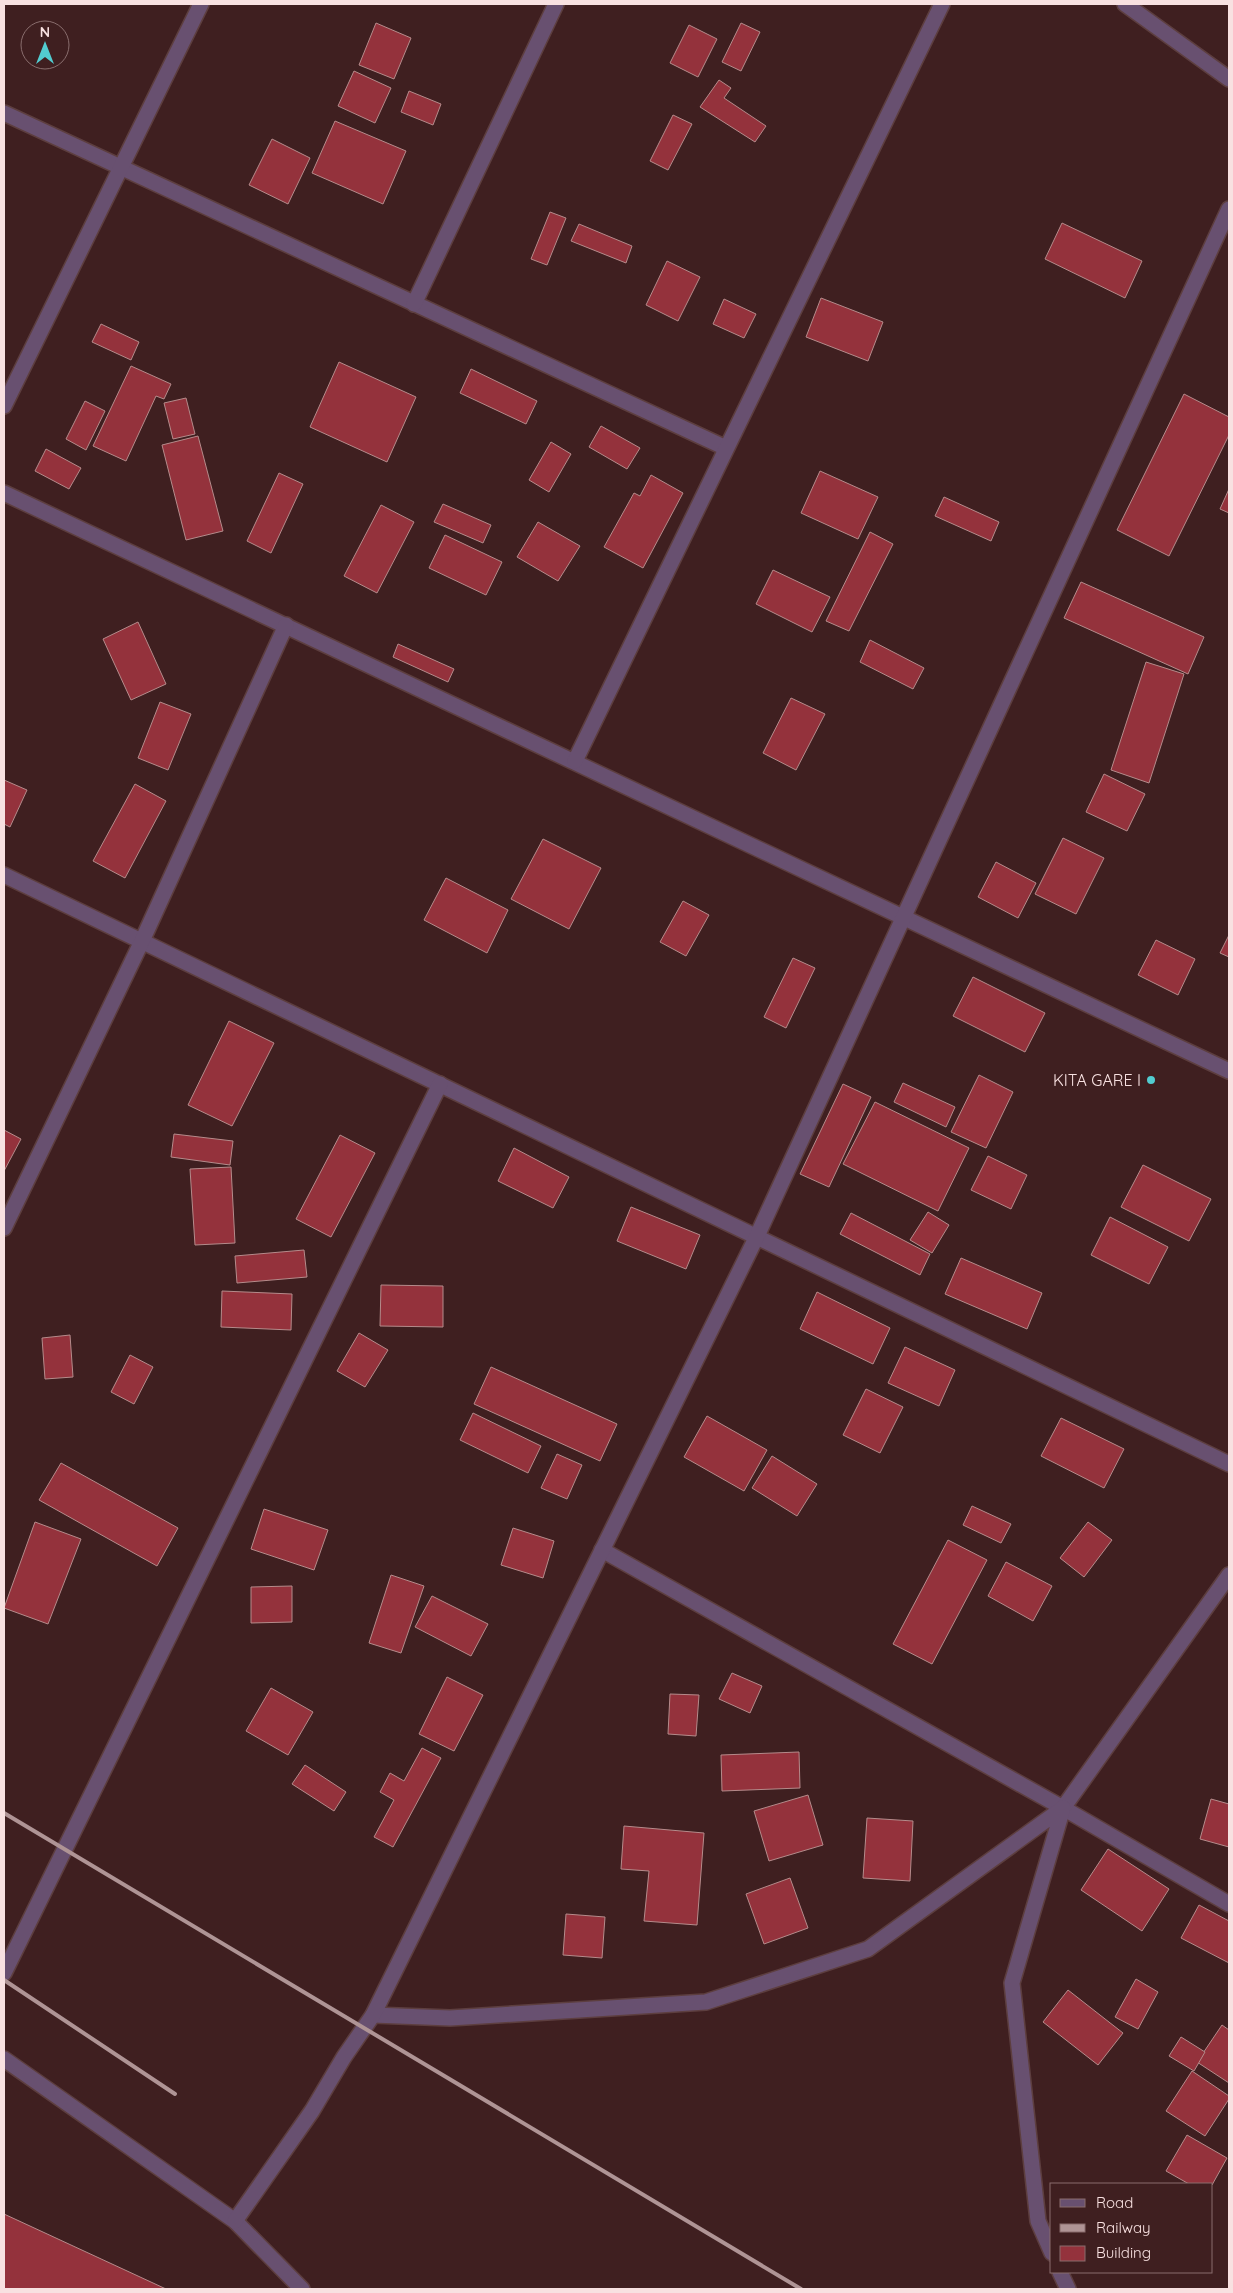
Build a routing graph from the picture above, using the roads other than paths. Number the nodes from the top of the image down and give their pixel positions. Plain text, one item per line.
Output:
1 (201, 4) edge
2 (556, 4) edge
3 (942, 4) edge
4 (1125, 4) edge
5 (1229, 79) edge
6 (4, 113) edge
7 (121, 167) junction
8 (1229, 209) edge
9 (414, 304) junction
10 (4, 406) edge
11 (726, 448) junction
12 (4, 493) edge
13 (286, 626) junction
14 (575, 761) junction
15 (4, 875) edge
16 (904, 916) junction
17 (142, 941) junction
18 (1229, 1071) edge
19 (440, 1084) junction
20 (4, 1228) edge
21 (757, 1236) junction
22 (1229, 1464) edge
23 (602, 1550) junction
24 (1229, 1575) edge
25 (1063, 1808) junction
26 (1229, 1904) edge
27 (4, 1973) edge
28 (373, 2015) junction
29 (4, 2058) edge
30 (235, 2221) junction
31 (1050, 2248) edge
32 (1060, 2273) edge
33 (302, 2289) edge
34 (1068, 2289) edge

1 - 7 street
2 - 9 street
3 - 11 street
4 - 5 street
6 - 7 street
7 - 9 street
7 - 10 street
8 - 16 street
9 - 11 street
11 - 14 street
12 - 13 street
13 - 14 street
13 - 17 street
14 - 16 street
15 - 17 street
16 - 18 street
16 - 21 street
17 - 19 street
17 - 20 street
19 - 21 street
19 - 27 street
21 - 22 street
21 - 23 street
23 - 25 street
23 - 28 street
24 - 25 street
25 - 26 street
25 - 28 street
25 - 31 street
28 - 30 street
29 - 30 street
30 - 33 street
32 - 34 street

